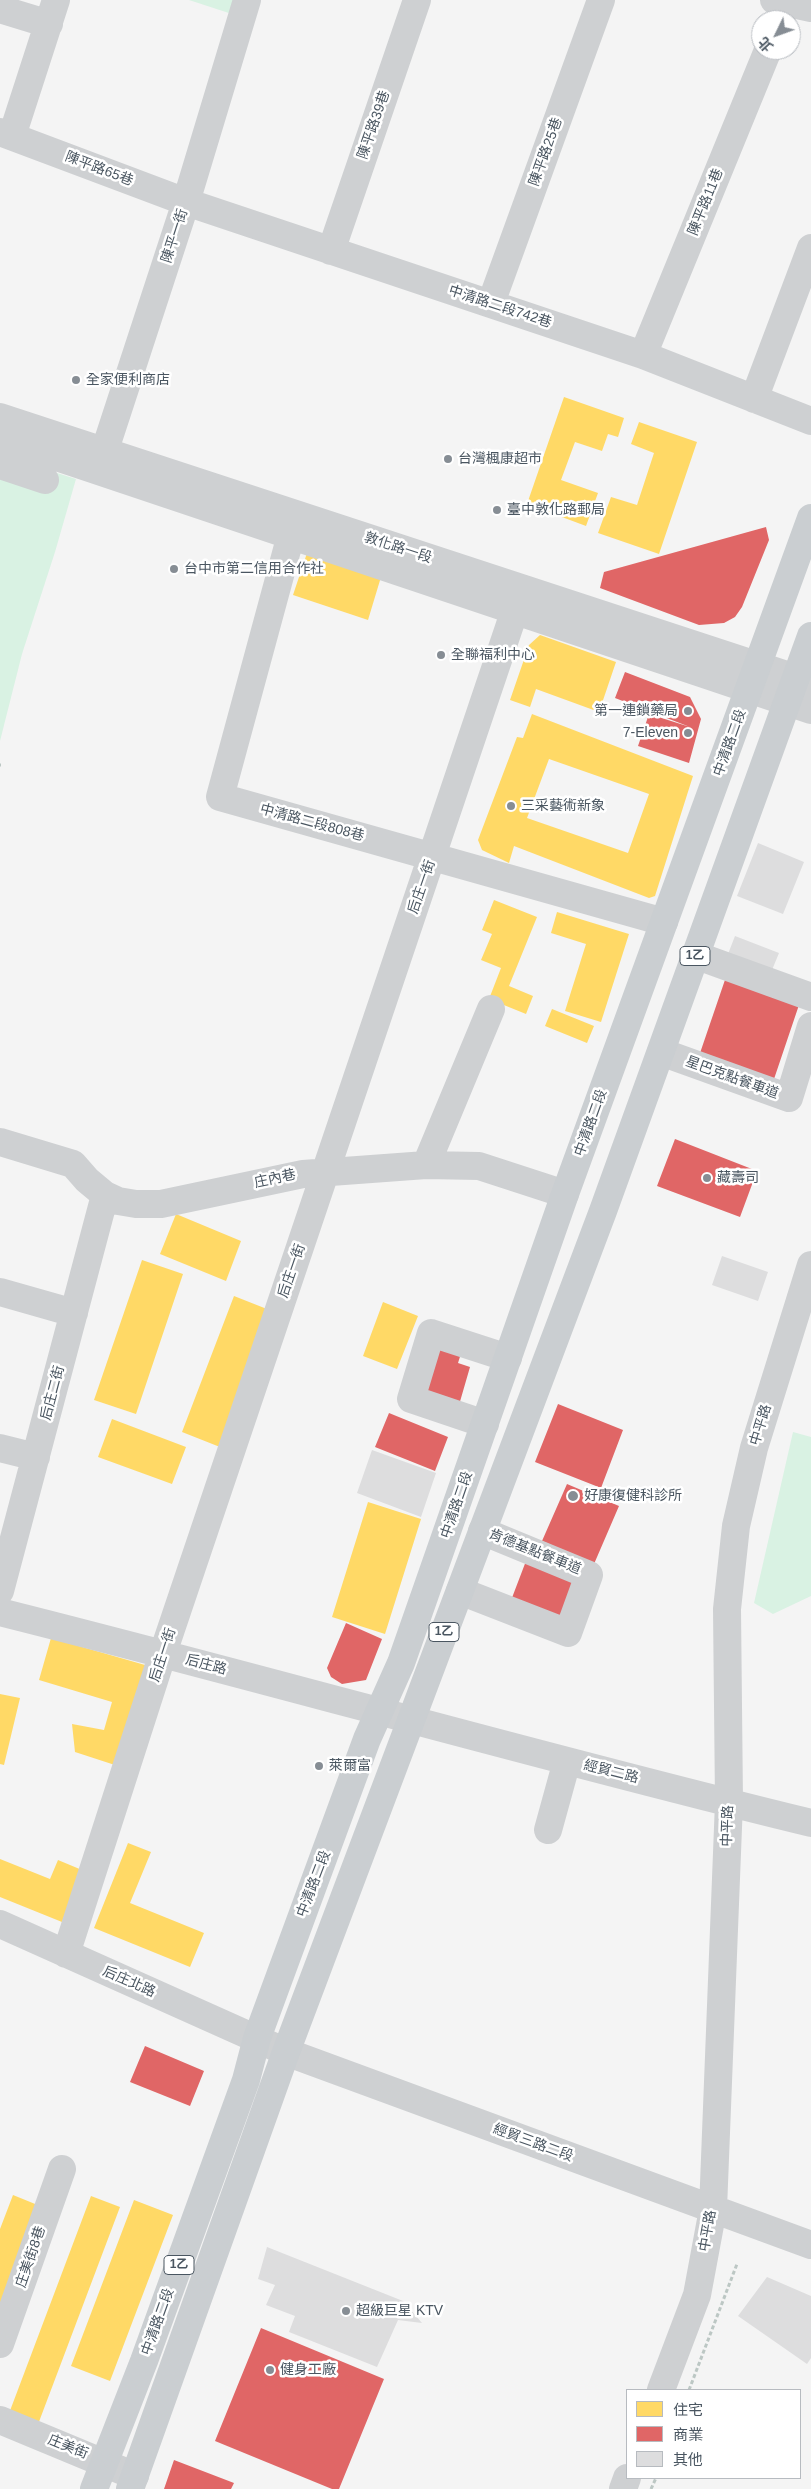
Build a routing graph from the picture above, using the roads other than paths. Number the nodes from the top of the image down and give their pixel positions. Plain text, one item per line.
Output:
1 (247, 0) edge
2 (417, 0) edge
3 (601, 0) edge
4 (0, 9) edge
5 (52, 12) edge
6 (764, 60) edge
7 (6, 134) edge
8 (186, 202) junction
9 (811, 248) edge
10 (331, 251) junction
11 (491, 303) junction
12 (643, 355) junction
13 (754, 399) junction
14 (0, 417) edge
15 (811, 422) edge
16 (0, 438) edge
17 (101, 461) junction
18 (0, 465) edge
19 (45, 480) dead end
20 (811, 518) edge
21 (291, 535) junction
22 (519, 599) junction
23 (811, 636) edge
24 (753, 677) junction
25 (801, 693) edge
26 (432, 856) junction
27 (664, 922) junction
28 (696, 955) junction
29 (811, 997) edge
30 (491, 1009) dead end
31 (811, 1026) edge
32 (660, 1052) junction
33 (0, 1142) edge
34 (426, 1165) junction
35 (326, 1171) junction
36 (565, 1194) junction
37 (105, 1195) junction
38 (811, 1265) edge
39 (0, 1292) edge
40 (74, 1313) junction
41 (508, 1358) junction
42 (485, 1424) junction
43 (0, 1448) edge
44 (36, 1457) junction
45 (482, 1530) junction
46 (0, 1591) edge
47 (460, 1591) junction
48 (0, 1612) edge
49 (163, 1653) junction
50 (379, 1711) junction
51 (411, 1721) junction
52 (567, 1761) junction
53 (729, 1802) junction
54 (811, 1823) edge
55 (548, 1830) dead end
56 (0, 1924) edge
57 (66, 1954) junction
58 (257, 2038) junction
59 (286, 2052) junction
60 (62, 2169) dead end
61 (713, 2209) junction
62 (811, 2245) edge
63 (0, 2344) edge
64 (661, 2389) edge
65 (0, 2420) edge
66 (104, 2462) junction
67 (132, 2482) edge
68 (94, 2489) edge

1 - 8 street, 陳平一街
2 - 10 street, 陳平路39巷
3 - 11 street, 陳平路25巷
4 - 5 street
5 - 7 street, 陳平路65巷
6 - 12 street, 陳平路11巷
7 - 8 street, 陳平路65巷
8 - 10 street, 中清路二段742巷
8 - 17 street, 陳平一街
9 - 13 street
10 - 11 street, 中清路二段742巷
11 - 12 street, 中清路二段742巷
12 - 13 street, 中清路二段742巷
13 - 15 street, 中清路二段742巷
14 - 17 street, 敦化路一段
16 - 17 street, 敦化路一段
17 - 21 street, 敦化路一段
17 - 22 street, 敦化路一段
18 - 19 street
20 - 24 main road, 中清路二段 / 1乙
21 - 22 street, 敦化路一段
21 - 26 street, 中清路二段808巷
22 - 24 street, 敦化路一段
22 - 26 street, 后庄一街
23 - 25 main road, 1乙
24 - 25 street, 敦化路一段
24 - 27 main road, 中清路二段 / 1乙
25 - 28 main road, 1乙
26 - 27 street, 中清路二段808巷
26 - 35 street, 后庄一街
27 - 36 main road, 中清路二段 / 1乙
28 - 29 street
28 - 32 main road, 1乙
30 - 34 street
31 - 32 street, 星巴克點餐車道
32 - 45 main road, 1乙
33 - 37 street, 庄內巷
34 - 35 street, 庄內巷
34 - 36 street, 庄內巷
35 - 37 street, 庄內巷
35 - 49 street, 后庄一街
36 - 41 main road, 中清路二段 / 1乙
37 - 40 street, 后庄二街
38 - 53 street, 中平路
39 - 40 street
40 - 44 street, 后庄二街
41 - 42 main road, 中清路二段 / 1乙
41 - 42 street
42 - 50 main road, 中清路二段 / 1乙
43 - 44 street
44 - 46 street, 后庄二街
45 - 47 main road, 1乙
45 - 47 street, 肯德基點餐車道
47 - 51 main road, 1乙
48 - 49 street, 后庄路
49 - 50 street, 后庄路
49 - 57 street, 后庄一街
50 - 51 street, 后庄路
50 - 58 main road, 中清路二段 / 1乙
51 - 52 street, 經貿二路
51 - 59 main road, 1乙
52 - 53 street, 經貿二路
52 - 55 street
53 - 54 street, 經貿二路
53 - 61 street, 中平路
56 - 57 street, 后庄北路
57 - 58 street, 后庄北路
58 - 59 street, 經貿三路二段
58 - 66 main road, 中清路二段 / 1乙
59 - 61 street, 經貿三路二段
59 - 67 main road, 1乙
60 - 63 street, 庄美街8巷
61 - 62 street, 經貿三路二段
61 - 64 street, 中平路
65 - 66 street, 庄美街
66 - 67 street, 庄美街
66 - 68 main road, 中清路二段 / 1乙

